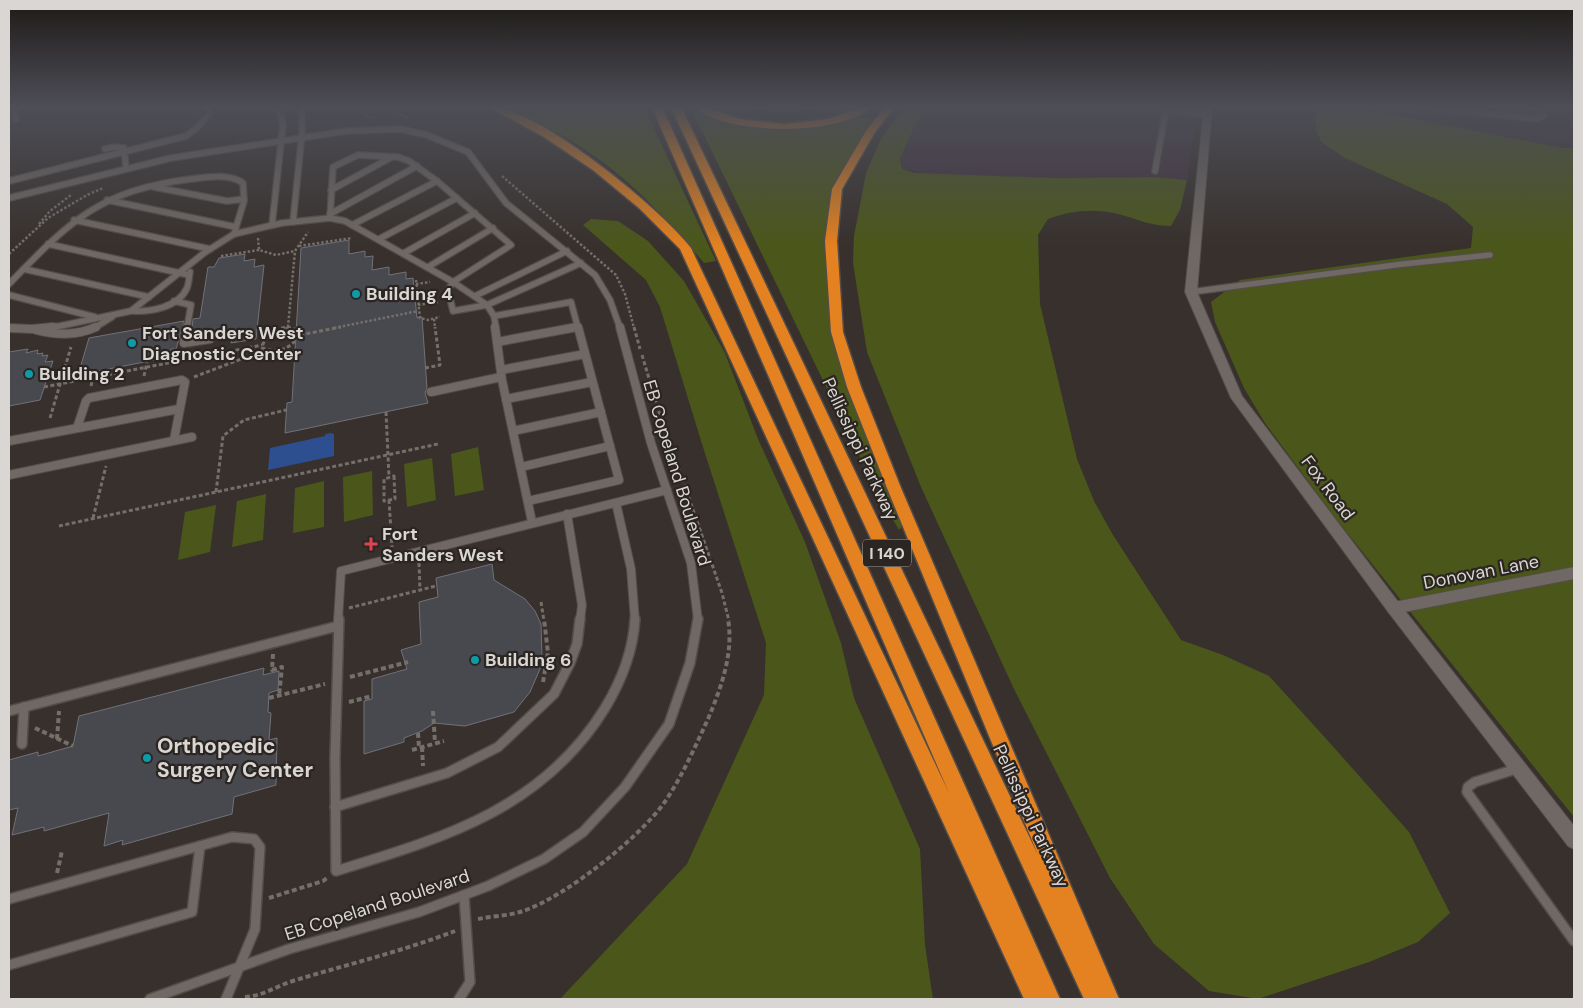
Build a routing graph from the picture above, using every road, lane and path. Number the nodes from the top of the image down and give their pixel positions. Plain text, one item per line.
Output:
1 (117, 154) edge
2 (125, 154) edge
3 (198, 154) edge
4 (280, 154) edge
5 (299, 154) edge
6 (470, 154) edge
7 (580, 154) edge
8 (678, 154) edge
9 (698, 154) edge
10 (857, 154) edge
11 (1158, 154) edge
12 (1203, 154) edge
13 (392, 157) junction
14 (417, 166) junction
15 (126, 168) junction
16 (1155, 171) dead end
17 (9, 181) edge
18 (437, 181) junction
19 (150, 186) junction
20 (94, 187) dead end
21 (77, 190) dead end
22 (331, 190) junction
23 (9, 198) edge
24 (457, 198) junction
25 (244, 199) junction
26 (107, 200) junction
27 (475, 213) junction
28 (330, 216) junction
29 (74, 220) junction
30 (293, 222) junction
31 (39, 225) junction
32 (272, 225) junction
33 (352, 225) junction
34 (493, 228) junction
35 (310, 229) dead end
36 (235, 231) junction
37 (258, 238) dead end
38 (353, 238) dead end
39 (378, 239) junction
40 (48, 244) junction
41 (298, 246) junction
42 (210, 249) junction
43 (259, 250) junction
44 (295, 251) junction
45 (567, 251) junction
46 (404, 253) junction
47 (9, 254) edge
48 (1490, 255) dead end
49 (216, 257) dead end
50 (582, 263) junction
51 (191, 264) junction
52 (428, 267) junction
53 (24, 269) junction
54 (179, 273) junction
55 (189, 275) junction
56 (430, 282) dead end
57 (453, 282) junction
58 (9, 284) edge
59 (1191, 292) junction
60 (9, 295) edge
61 (475, 296) junction
62 (149, 297) junction
63 (174, 301) junction
64 (438, 302) dead end
65 (418, 305) junction
66 (487, 305) junction
67 (130, 311) junction
68 (418, 311) junction
69 (115, 315) junction
70 (494, 316) junction
71 (99, 318) junction
72 (440, 318) dead end
73 (434, 319) junction
74 (288, 327) junction
75 (578, 327) junction
76 (9, 328) edge
77 (32, 329) junction
78 (300, 335) junction
79 (210, 339) dead end
80 (497, 342) junction
81 (262, 345) junction
82 (71, 347) dead end
83 (266, 350) junction
84 (585, 354) junction
85 (426, 368) dead end
86 (501, 374) junction
87 (185, 382) junction
88 (592, 382) junction
89 (60, 383) junction
90 (44, 387) dead end
91 (430, 392) dead end
92 (506, 399) junction
93 (179, 409) junction
94 (286, 410) dead end
95 (386, 412) dead end
96 (600, 412) junction
97 (50, 418) dead end
98 (77, 428) junction
99 (513, 431) junction
100 (192, 437) dead end
101 (174, 440) junction
102 (9, 441) edge
103 (438, 444) dead end
104 (610, 446) junction
105 (108, 454) junction
106 (388, 455) junction
107 (521, 466) junction
108 (9, 474) edge
109 (389, 477) junction
110 (666, 490) junction
111 (216, 492) junction
112 (389, 500) junction
113 (528, 501) junction
114 (616, 503) junction
115 (567, 514) junction
116 (94, 518) junction
117 (532, 522) junction
118 (59, 526) dead end
119 (393, 558) junction
120 (419, 560) dead end
121 (1574, 573) edge
122 (436, 586) dead end
123 (420, 590) junction
124 (541, 602) dead end
125 (1394, 608) junction
126 (339, 610) junction
127 (338, 626) junction
128 (274, 642) junction
129 (542, 682) dead end
130 (279, 696) dead end
131 (372, 696) dead end
132 (60, 698) junction
133 (336, 706) junction
134 (24, 707) junction
135 (9, 711) edge
136 (433, 711) dead end
137 (22, 730) junction
138 (418, 733) dead end
139 (58, 739) junction
140 (444, 741) dead end
141 (435, 743) junction
142 (22, 744) dead end
143 (73, 746) dead end
144 (420, 748) junction
145 (412, 750) dead end
146 (423, 766) dead end
147 (1519, 768) junction
148 (335, 807) junction
149 (1574, 840) edge
150 (200, 846) junction
151 (62, 851) dead end
152 (336, 871) junction
153 (55, 886) junction
154 (570, 887) dead end
155 (464, 894) junction
156 (278, 895) dead end
157 (9, 899) edge
158 (467, 924) junction
159 (1574, 941) edge
160 (9, 965) edge
161 (240, 967) junction
162 (245, 997) dead end
163 (150, 999) edge
164 (226, 999) edge
165 (458, 999) edge
166 (1035, 999) edge
167 (1049, 999) edge
168 (1095, 999) edge
169 (1108, 999) edge

1 - 17 lane
2 - 15 lane
3 - 15 lane, EB Copeland Boulevard
4 - 32 lane
5 - 30 lane
6 - 45 lane, EB Copeland Boulevard
7 - 166 highway
8 - 167 highway, I 140
9 - 168 highway, Pellissippi Parkway / I 140
10 - 169 highway
11 - 16 lane
12 - 59 street, Fox Road
13 - 14 lane
13 - 22 lane
13 - 22 lane
14 - 18 lane
14 - 28 lane
15 - 23 lane, EB Copeland Boulevard
18 - 24 lane
18 - 33 lane
19 - 25 lane
19 - 25 lane
19 - 26 lane
20 - 31 path
21 - 31 path
22 - 28 lane
24 - 27 lane
24 - 39 lane
25 - 36 lane
26 - 29 lane
26 - 36 lane
27 - 34 lane
27 - 46 lane
28 - 30 lane
28 - 33 lane
29 - 40 lane
29 - 42 lane
30 - 32 lane
31 - 47 path
32 - 36 lane
33 - 39 lane
34 - 52 lane
34 - 57 lane
35 - 41 path
36 - 42 lane
37 - 43 path
38 - 41 path
39 - 46 lane
40 - 53 lane
40 - 54 lane
41 - 44 path
42 - 51 lane
43 - 44 path
43 - 49 path
44 - 74 path
45 - 50 lane, EB Copeland Boulevard
45 - 61 lane
46 - 52 lane
48 - 59 lane
50 - 66 lane
50 - 110 lane, EB Copeland Boulevard
51 - 54 lane
51 - 55 lane
52 - 57 lane
53 - 58 lane
53 - 62 lane
54 - 55 lane
54 - 62 lane
55 - 63 lane
56 - 65 path
57 - 61 lane
57 - 66 lane
59 - 125 street, Fox Road
60 - 71 lane
61 - 66 lane
62 - 67 lane
63 - 67 lane
63 - 79 lane
64 - 65 path
65 - 68 path
66 - 70 lane
67 - 69 lane
68 - 73 path
68 - 78 path
69 - 71 lane
69 - 77 lane
70 - 75 lane
70 - 80 lane
71 - 77 lane
72 - 73 path
73 - 85 path
74 - 78 path
74 - 81 path
75 - 80 lane
75 - 84 lane
76 - 77 lane
78 - 83 path
80 - 86 lane
81 - 83 path
81 - 89 path
82 - 89 path
83 - 87 path
84 - 86 lane
84 - 88 lane
86 - 91 lane
86 - 92 lane
87 - 93 lane
87 - 98 lane
88 - 92 lane
88 - 96 lane
89 - 90 path
89 - 97 path
92 - 99 lane
93 - 98 lane
93 - 101 lane
94 - 111 path
95 - 106 path
96 - 99 lane
96 - 104 lane
98 - 102 lane
99 - 107 lane
100 - 101 lane
101 - 105 lane
103 - 106 path
104 - 107 lane
104 - 113 lane
105 - 108 lane
105 - 116 path
106 - 109 path
106 - 111 path
107 - 113 lane
109 - 112 path
109 - 112 path
110 - 114 lane
110 - 155 lane, EB Copeland Boulevard
111 - 116 path
112 - 119 path
113 - 117 lane
114 - 115 lane
114 - 152 lane
115 - 117 lane
115 - 148 lane
116 - 118 path
117 - 119 lane
119 - 126 lane
120 - 123 path
121 - 125 street, Donovan Lane
122 - 123 path
123 - 126 path
124 - 129 path
125 - 147 street, Fox Road
126 - 127 lane
127 - 128 lane
127 - 133 lane
128 - 130 path
128 - 132 lane
131 - 133 path
132 - 134 lane
132 - 139 path
133 - 148 lane
134 - 135 lane
134 - 137 lane
136 - 141 path
137 - 139 path
137 - 142 lane
138 - 144 path
139 - 143 path
140 - 141 path
141 - 144 path
144 - 145 path
144 - 146 path
147 - 149 street, Fox Road
147 - 159 lane
148 - 152 lane
150 - 153 lane
150 - 160 lane
150 - 161 lane
151 - 153 path
152 - 156 path
153 - 157 lane
154 - 158 path
155 - 158 lane
155 - 161 lane, EB Copeland Boulevard
158 - 162 path
158 - 165 lane
161 - 163 lane, EB Copeland Boulevard
161 - 164 lane

